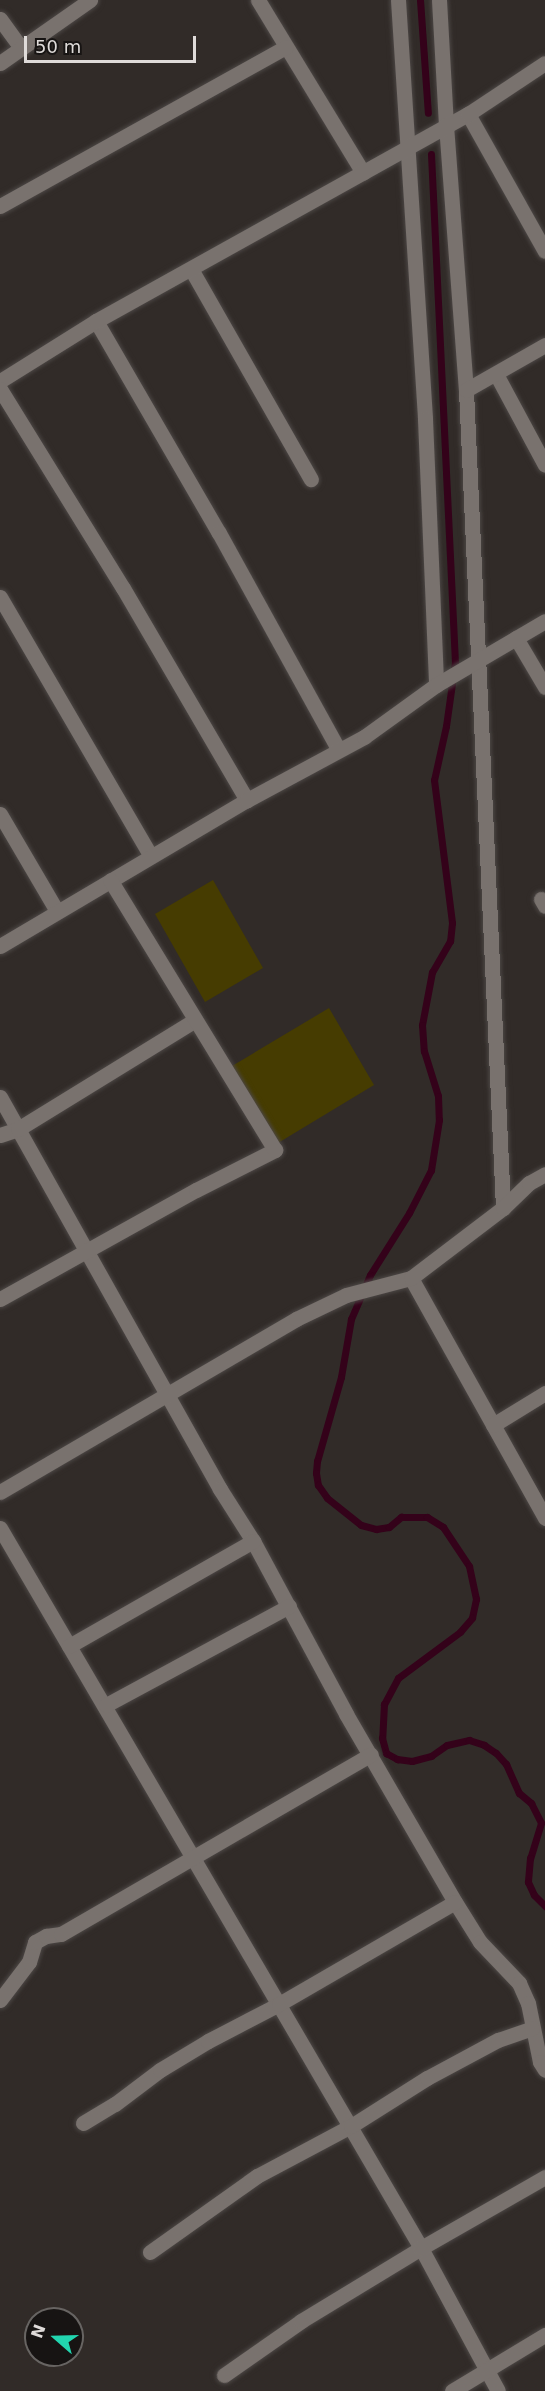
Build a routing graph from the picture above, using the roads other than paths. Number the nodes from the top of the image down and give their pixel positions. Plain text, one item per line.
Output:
1 (90, 0) edge
2 (258, 0) edge
3 (398, 0) edge
4 (439, 0) edge
5 (0, 19) edge
6 (286, 47) junction
7 (21, 48) junction
8 (0, 63) edge
9 (545, 63) edge
10 (468, 114) junction
11 (446, 125) junction
12 (406, 146) junction
13 (363, 173) junction
14 (0, 206) edge
15 (545, 251) edge
16 (191, 269) junction
17 (96, 321) junction
18 (545, 345) edge
19 (496, 374) junction
20 (0, 381) edge
21 (0, 390) edge
22 (466, 390) junction
23 (545, 465) edge
24 (311, 479) dead end
25 (0, 597) edge
26 (545, 621) edge
27 (516, 638) junction
28 (481, 661) junction
29 (436, 685) junction
30 (545, 687) edge
31 (338, 749) junction
32 (247, 800) junction
33 (0, 814) edge
34 (151, 856) junction
35 (110, 880) junction
36 (57, 911) junction
37 (0, 946) edge
38 (195, 1020) junction
39 (0, 1097) edge
40 (18, 1129) junction
41 (0, 1136) edge
42 (545, 1174) edge
43 (503, 1208) junction
44 (87, 1252) junction
45 (411, 1278) junction
46 (0, 1299) edge
47 (545, 1393) edge
48 (167, 1396) junction
49 (493, 1425) junction
50 (0, 1492) edge
51 (545, 1518) edge
52 (0, 1528) edge
53 (253, 1541) junction
54 (289, 1606) junction
55 (69, 1646) junction
56 (106, 1705) junction
57 (371, 1754) junction
58 (193, 1856) junction
59 (455, 1902) junction
60 (0, 2000) edge
61 (279, 2004) junction
62 (532, 2028) junction
63 (545, 2070) edge
64 (83, 2123) dead end
65 (351, 2126) junction
66 (545, 2177) edge
67 (421, 2248) junction
68 (150, 2252) dead end
69 (545, 2335) edge
70 (485, 2370) junction
71 (224, 2375) dead end
72 (452, 2391) edge
73 (498, 2391) edge

1 - 7 street
2 - 6 street
3 - 12 street
4 - 11 street
5 - 7 street
6 - 13 street
6 - 14 street
7 - 8 street
9 - 10 street
10 - 11 street
10 - 15 street
11 - 12 street
11 - 22 street
12 - 13 street
12 - 29 street
13 - 16 street
16 - 17 street
16 - 24 street
17 - 20 street
17 - 31 street
18 - 19 street
19 - 22 street
19 - 23 street
21 - 32 street
22 - 28 street
25 - 34 street
26 - 27 street
27 - 28 street
27 - 30 street
28 - 29 street
28 - 43 street
29 - 31 street
31 - 32 street
32 - 34 street
33 - 36 street
34 - 35 street
35 - 36 street
35 - 38 street
36 - 37 street
38 - 40 street
38 - 44 street
39 - 40 street
40 - 41 street
40 - 44 street
42 - 43 street
43 - 45 street
44 - 46 street
44 - 48 street
45 - 48 street
45 - 49 street
47 - 49 street
48 - 50 street
48 - 53 street
49 - 51 street
52 - 55 street
53 - 54 street
53 - 55 street
54 - 56 street
54 - 57 street
55 - 56 street
56 - 58 street
57 - 58 street
57 - 59 street
58 - 60 street
58 - 61 street
59 - 61 street
59 - 62 street
61 - 64 street
61 - 65 street
62 - 63 street
62 - 65 street
65 - 67 street
65 - 68 street
66 - 67 street
67 - 70 street
67 - 71 street
69 - 70 street
70 - 72 street
70 - 73 street

